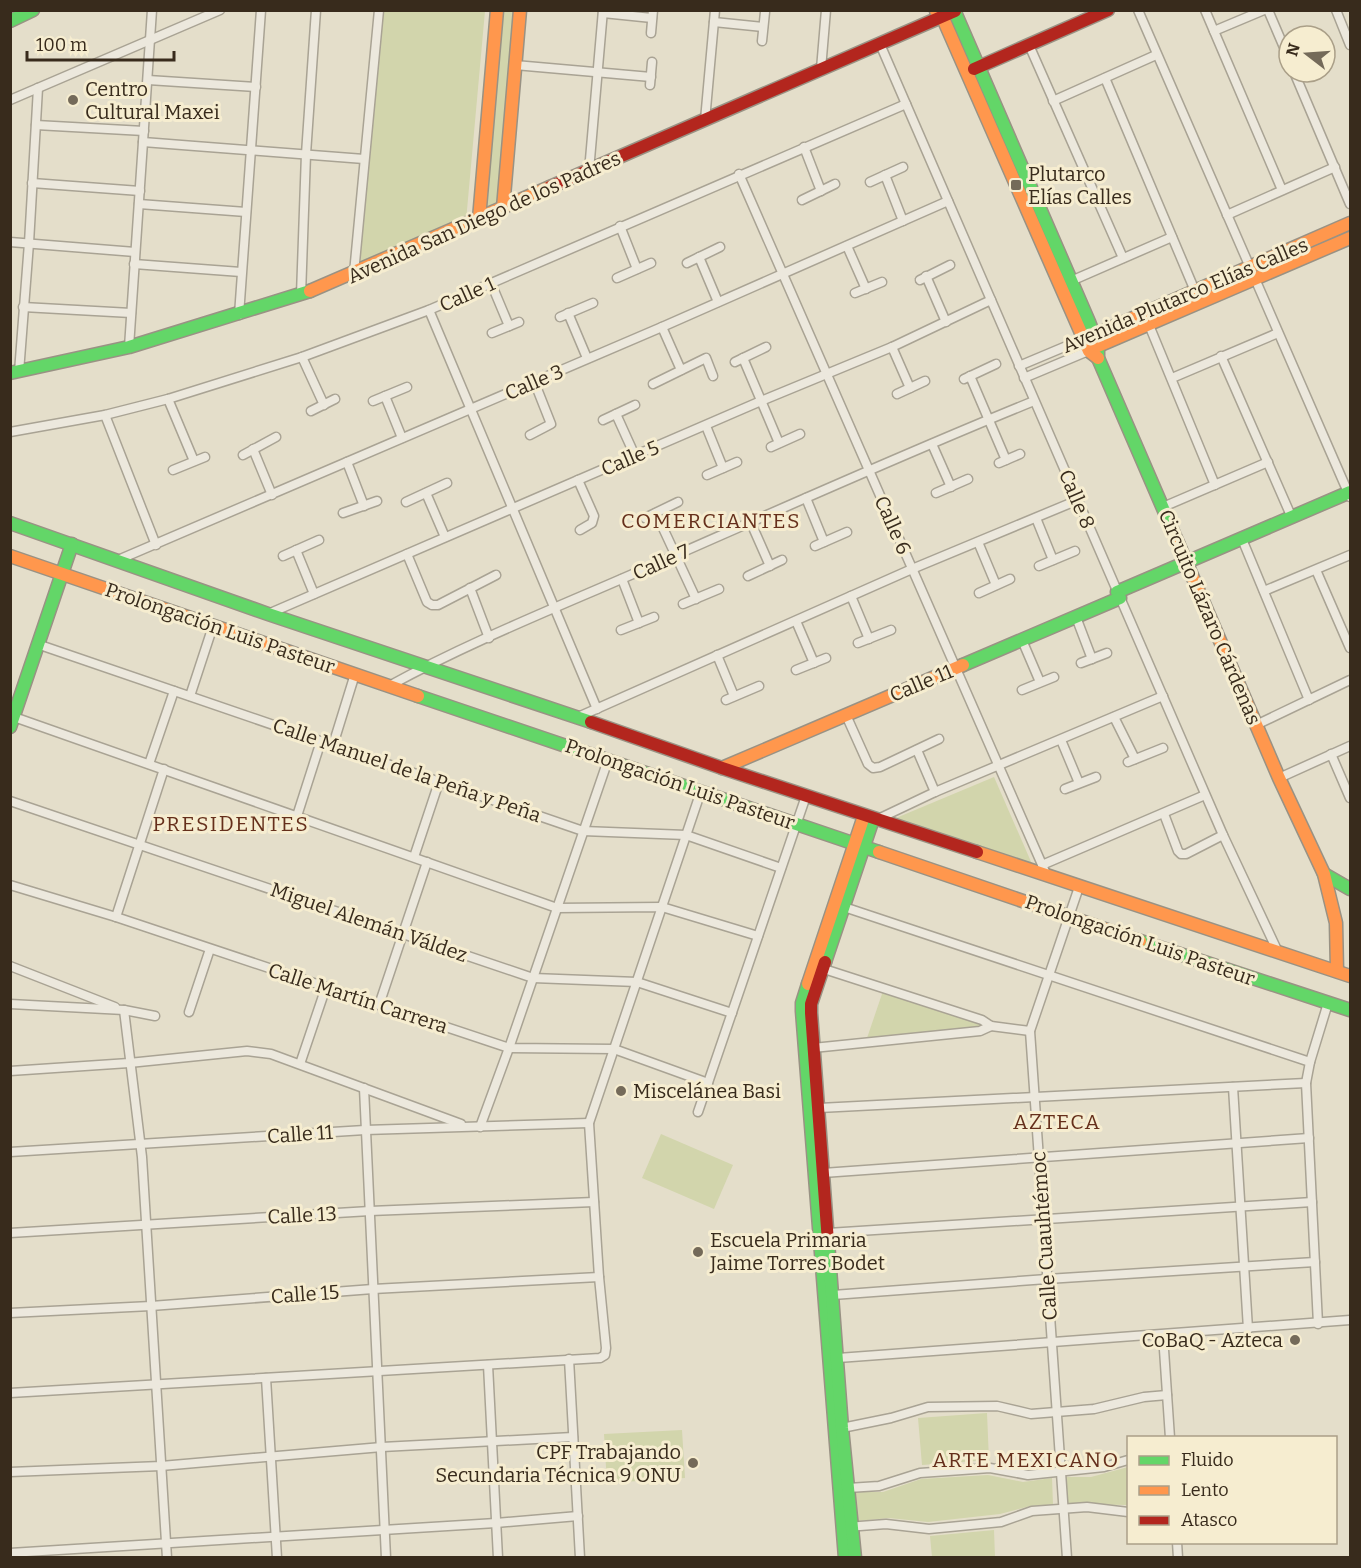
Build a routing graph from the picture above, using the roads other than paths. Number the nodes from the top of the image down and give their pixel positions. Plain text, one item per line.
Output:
1 (33, 10) edge
2 (152, 10) edge
3 (220, 10) edge
4 (261, 10) edge
5 (316, 10) edge
6 (378, 10) edge
7 (496, 10) edge
8 (520, 10) edge
9 (715, 10) edge
10 (826, 10) edge
11 (1108, 10) edge
12 (1138, 10) edge
13 (1205, 10) edge
14 (1266, 10) edge
15 (1336, 10) edge
16 (955, 11) edge
17 (603, 12) edge
18 (765, 12) dead end
19 (653, 14) edge
20 (939, 14) edge
21 (10, 21) edge
22 (714, 22) junction
23 (764, 27) junction
24 (1214, 31) junction
25 (651, 33) dead end
26 (1277, 33) edge
27 (150, 40) junction
28 (762, 41) dead end
29 (880, 44) junction
30 (1029, 45) junction
31 (1350, 45) edge
32 (1156, 55) junction
33 (652, 62) dead end
34 (515, 65) junction
35 (821, 69) junction
36 (973, 70) junction
37 (598, 72) junction
38 (1105, 78) junction
39 (147, 80) junction
40 (1299, 84) edge
41 (256, 87) junction
42 (38, 88) junction
43 (10, 100) edge
44 (1053, 101) junction
45 (906, 104) junction
46 (705, 120) junction
47 (36, 125) junction
48 (144, 131) junction
49 (143, 142) junction
50 (804, 147) junction
51 (252, 150) junction
52 (306, 154) junction
53 (364, 159) junction
54 (903, 167) dead end
55 (1335, 167) junction
56 (589, 171) junction
57 (739, 174) junction
58 (885, 176) junction
59 (870, 182) dead end
60 (32, 183) junction
61 (835, 184) dead end
62 (1282, 190) junction
63 (140, 191) junction
64 (821, 191) junction
65 (801, 200) dead end
66 (948, 201) junction
67 (139, 204) junction
68 (1350, 204) edge
69 (503, 208) junction
70 (246, 212) junction
71 (1227, 215) junction
72 (479, 219) junction
73 (903, 221) junction
74 (1350, 223) edge
75 (621, 226) junction
76 (1172, 237) junction
77 (1350, 238) edge
78 (10, 242) edge
79 (30, 243) junction
80 (847, 246) junction
81 (720, 247) dead end
82 (135, 252) junction
83 (699, 257) junction
84 (1123, 258) junction
85 (651, 263) dead end
86 (687, 263) dead end
87 (135, 264) junction
88 (950, 265) dead end
89 (1250, 267) junction
90 (638, 269) junction
91 (241, 272) junction
92 (354, 273) junction
93 (783, 273) junction
94 (617, 278) dead end
95 (1255, 279) junction
96 (1071, 281) junction
97 (882, 282) dead end
98 (491, 283) junction
99 (866, 289) junction
100 (1195, 291) junction
101 (855, 293) dead end
102 (301, 296) junction
103 (991, 300) junction
104 (718, 302) junction
105 (593, 303) dead end
106 (23, 307) junction
107 (429, 310) junction
108 (131, 313) junction
109 (239, 315) junction
110 (519, 322) dead end
111 (946, 322) junction
112 (1149, 325) junction
113 (509, 326) junction
114 (662, 327) junction
115 (492, 333) dead end
116 (1278, 333) junction
117 (1092, 346) junction
118 (129, 347) junction
119 (766, 347) dead end
120 (892, 347) junction
121 (1221, 356) junction
122 (302, 357) junction
123 (587, 358) junction
124 (996, 364) dead end
125 (1019, 366) junction
126 (681, 370) junction
127 (15, 372) edge
128 (826, 374) junction
129 (713, 376) dead end
130 (1024, 378) junction
131 (1172, 378) junction
132 (534, 381) junction
133 (925, 381) dead end
134 (653, 384) dead end
135 (407, 387) dead end
136 (910, 388) junction
137 (897, 394) dead end
138 (385, 396) junction
139 (168, 399) junction
140 (335, 399) dead end
141 (373, 401) dead end
142 (761, 401) junction
143 (1034, 401) junction
144 (324, 405) junction
145 (635, 405) dead end
146 (471, 409) junction
147 (311, 411) dead end
148 (616, 414) junction
149 (105, 415) junction
150 (989, 419) junction
151 (603, 420) dead end
152 (706, 426) junction
153 (10, 432) edge
154 (800, 434) dead end
155 (530, 435) dead end
156 (276, 437) dead end
157 (402, 438) junction
158 (932, 444) junction
159 (253, 449) junction
160 (1020, 454) dead end
161 (243, 455) dead end
162 (635, 456) junction
163 (205, 457) dead end
164 (194, 461) junction
165 (347, 462) junction
166 (737, 462) dead end
167 (1268, 462) junction
168 (723, 468) junction
169 (173, 470) dead end
170 (869, 471) junction
171 (707, 475) dead end
172 (968, 479) dead end
173 (578, 480) junction
174 (447, 483) dead end
175 (1215, 484) junction
176 (951, 487) junction
177 (426, 493) junction
178 (936, 494) dead end
179 (1350, 494) edge
180 (272, 495) junction
181 (806, 498) junction
182 (1078, 500) junction
183 (377, 501) dead end
184 (406, 502) dead end
185 (678, 502) dead end
186 (364, 506) junction
187 (1163, 507) junction
188 (513, 508) junction
189 (343, 513) dead end
190 (656, 513) junction
191 (645, 518) dead end
192 (1036, 518) junction
193 (1292, 518) junction
194 (751, 523) junction
195 (10, 524) edge
196 (580, 530) dead end
197 (847, 532) dead end
198 (445, 537) junction
199 (1242, 539) junction
200 (319, 540) dead end
201 (824, 542) junction
202 (978, 542) junction
203 (72, 544) junction
204 (156, 545) junction
205 (815, 546) dead end
206 (296, 550) junction
207 (1075, 551) dead end
208 (407, 554) junction
209 (1350, 555) edge
210 (10, 556) edge
211 (284, 556) dead end
212 (675, 556) junction
213 (118, 560) junction
214 (782, 560) dead end
215 (1053, 560) junction
216 (1187, 564) junction
217 (770, 566) junction
218 (1039, 566) dead end
219 (912, 569) junction
220 (1316, 570) junction
221 (62, 574) junction
222 (496, 575) dead end
223 (748, 576) dead end
224 (622, 579) junction
225 (1010, 579) dead end
226 (996, 585) junction
227 (470, 588) junction
228 (718, 589) dead end
229 (1264, 591) junction
230 (979, 593) dead end
231 (314, 594) junction
232 (1119, 595) junction
233 (851, 596) junction
234 (696, 599) junction
235 (683, 604) dead end
236 (555, 609) junction
237 (268, 614) junction
238 (654, 617) dead end
239 (1076, 617) junction
240 (796, 621) junction
241 (639, 623) junction
242 (213, 626) junction
243 (621, 630) dead end
244 (891, 630) dead end
245 (489, 638) junction
246 (869, 639) junction
247 (1022, 640) junction
248 (858, 643) dead end
249 (37, 644) junction
250 (1350, 648) edge
251 (1107, 652) dead end
252 (717, 656) junction
253 (826, 658) dead end
254 (1092, 658) junction
255 (814, 663) junction
256 (1081, 663) dead end
257 (423, 667) junction
258 (956, 668) junction
259 (796, 670) dead end
260 (355, 675) junction
261 (1054, 677) dead end
262 (1350, 680) edge
263 (1040, 682) junction
264 (388, 686) junction
265 (759, 686) dead end
266 (1022, 690) dead end
267 (174, 691) junction
268 (190, 696) junction
269 (1162, 696) junction
270 (1309, 700) junction
271 (597, 709) junction
272 (846, 715) junction
273 (578, 717) junction
274 (1114, 717) junction
275 (12, 722) edge
276 (1256, 725) junction
277 (939, 739) dead end
278 (1061, 740) junction
279 (321, 741) junction
280 (333, 745) junction
281 (1350, 746) edge
282 (1163, 748) dead end
283 (917, 750) junction
284 (1331, 754) junction
285 (608, 760) junction
286 (149, 764) junction
287 (998, 765) junction
288 (722, 768) junction
289 (164, 769) junction
290 (1096, 777) dead end
291 (1279, 778) junction
292 (439, 782) junction
293 (1079, 783) junction
294 (1065, 789) dead end
295 (701, 791) junction
296 (935, 792) junction
297 (1205, 795) junction
298 (806, 796) junction
299 (1350, 798) edge
300 (10, 801) edge
301 (1164, 814) junction
302 (297, 816) junction
303 (871, 818) junction
304 (796, 824) junction
305 (584, 831) junction
306 (686, 835) junction
307 (1223, 835) junction
308 (140, 843) junction
309 (859, 844) junction
310 (414, 857) junction
311 (427, 862) junction
312 (782, 868) junction
313 (1044, 871) junction
314 (1324, 874) junction
315 (10, 885) edge
316 (1079, 887) junction
317 (1350, 889) edge
318 (662, 907) junction
319 (844, 907) junction
320 (557, 908) junction
321 (116, 917) junction
322 (1069, 917) junction
323 (403, 933) junction
324 (758, 936) junction
325 (210, 949) junction
326 (1278, 951) junction
327 (10, 966) edge
328 (824, 969) junction
329 (1337, 971) junction
330 (1350, 976) edge
331 (1049, 977) junction
332 (533, 978) junction
333 (637, 982) junction
334 (326, 987) junction
335 (1328, 1003) junction
336 (10, 1004) edge
337 (379, 1005) junction
338 (124, 1010) junction
339 (1350, 1010) edge
340 (189, 1012) dead end
341 (732, 1013) junction
342 (155, 1016) dead end
343 (991, 1026) junction
344 (1030, 1030) junction
345 (509, 1048) junction
346 (813, 1048) junction
347 (614, 1049) junction
348 (1310, 1062) junction
349 (129, 1063) junction
350 (300, 1064) junction
351 (10, 1071) edge
352 (708, 1083) junction
353 (1306, 1083) junction
354 (1233, 1087) junction
355 (364, 1088) junction
356 (1034, 1098) junction
357 (819, 1108) junction
358 (698, 1112) dead end
359 (590, 1123) junction
360 (467, 1126) junction
361 (480, 1127) junction
362 (365, 1130) junction
363 (1309, 1138) junction
364 (1237, 1143) junction
365 (139, 1144) junction
366 (10, 1152) edge
367 (1039, 1158) junction
368 (823, 1173) junction
369 (594, 1202) junction
370 (1312, 1202) junction
371 (1240, 1207) junction
372 (370, 1211) junction
373 (1043, 1220) junction
374 (147, 1224) junction
375 (10, 1233) edge
376 (828, 1233) junction
377 (1315, 1262) junction
378 (1244, 1266) junction
379 (599, 1277) junction
380 (1047, 1279) junction
381 (373, 1289) junction
382 (833, 1295) junction
383 (151, 1306) junction
384 (10, 1313) edge
385 (1350, 1320) edge
386 (1318, 1324) junction
387 (1248, 1329) junction
388 (1163, 1335) junction
389 (1052, 1341) junction
390 (837, 1358) junction
391 (569, 1359) junction
392 (488, 1365) junction
393 (378, 1371) junction
394 (266, 1378) junction
395 (157, 1385) junction
396 (10, 1394) edge
397 (1167, 1395) junction
398 (1057, 1413) junction
399 (838, 1428) junction
400 (1170, 1436) edge
401 (573, 1437) junction
402 (491, 1441) junction
403 (382, 1447) junction
404 (272, 1456) junction
405 (1127, 1460) edge
406 (161, 1466) junction
407 (1061, 1471) junction
408 (10, 1472) edge
409 (848, 1488) junction
410 (1064, 1509) junction
411 (1127, 1512) edge
412 (578, 1516) junction
413 (496, 1523) junction
414 (847, 1527) junction
415 (385, 1528) junction
416 (277, 1536) junction
417 (166, 1544) junction
418 (10, 1553) edge
419 (167, 1557) edge
420 (277, 1557) edge
421 (386, 1557) edge
422 (498, 1557) edge
423 (580, 1557) edge
424 (845, 1557) edge
425 (855, 1557) edge
426 (1067, 1557) edge

1 - 21 street
2 - 27 street
3 - 27 street
4 - 41 street
5 - 52 street
6 - 53 street
7 - 72 street
8 - 34 street
9 - 22 street
10 - 35 street
11 - 30 street
12 - 32 street
13 - 24 street
14 - 24 street
14 - 26 street
15 - 31 street
16 - 20 street, Avenida San Diego de los Padres
16 - 36 street, Circuito Lázaro Cárdenas
17 - 19 street
17 - 37 street
18 - 23 street
19 - 25 street
20 - 29 street, Avenida San Diego de los Padres
20 - 36 street, Circuito Lázaro Cárdenas
22 - 23 street
22 - 46 street
23 - 28 street
24 - 62 street
27 - 39 street
27 - 42 street
29 - 35 street, Avenida San Diego de los Padres
29 - 45 street, Calle 8
30 - 36 street
30 - 44 street
32 - 38 street
32 - 71 street
33 - 37 street
34 - 37 street
34 - 69 street
35 - 46 street, Avenida San Diego de los Padres
36 - 96 street, Circuito Lázaro Cárdenas
36 - 117 street, Circuito Lázaro Cárdenas
37 - 56 street
38 - 44 street
38 - 76 street
39 - 41 street
39 - 48 street
40 - 55 street
41 - 51 street
42 - 43 street
42 - 47 street
44 - 84 street
45 - 50 street, Calle 1
45 - 66 street, Calle 8
46 - 56 street, Avenida San Diego de los Padres
47 - 48 street
47 - 60 street
48 - 49 street
49 - 51 street
49 - 63 street
50 - 57 street, Calle 1
50 - 64 street
51 - 52 street
51 - 70 street
52 - 53 street
52 - 102 street
53 - 92 street
54 - 58 street
55 - 62 street
55 - 68 street
56 - 69 street, Avenida San Diego de los Padres
57 - 75 street, Calle 1
57 - 93 street, Calle 6
58 - 59 street
58 - 73 street
60 - 63 street
60 - 79 street
61 - 64 street
62 - 71 street
63 - 67 street
64 - 65 street
66 - 73 street, Calle 3
66 - 103 street, Calle 8
67 - 70 street
67 - 82 street
69 - 72 street, Avenida San Diego de los Padres
70 - 91 street
71 - 89 street
72 - 92 street, Avenida San Diego de los Padres
73 - 80 street, Calle 3
74 - 89 street, Avenida Plutarco Elías Calles
75 - 90 street
75 - 98 street, Calle 1
76 - 84 street
76 - 100 street
77 - 95 street, Avenida Plutarco Elías Calles
78 - 79 street
79 - 82 street
79 - 106 street
80 - 93 street, Calle 3
80 - 99 street
81 - 83 street
82 - 87 street
83 - 86 street
83 - 104 street
84 - 96 street
85 - 90 street
87 - 91 street
87 - 108 street
88 - 111 street
89 - 95 street
89 - 100 street, Avenida Plutarco Elías Calles
90 - 94 street
91 - 109 street
92 - 102 street, Avenida San Diego de los Padres
93 - 104 street, Calle 3
93 - 128 street, Calle 6
95 - 112 street, Avenida Plutarco Elías Calles
95 - 116 street
96 - 117 street, Circuito Lázaro Cárdenas
97 - 99 street
98 - 107 street, Calle 1
98 - 113 street
99 - 101 street
100 - 117 street, Avenida Plutarco Elías Calles
102 - 109 street, Avenida San Diego de los Padres
103 - 111 street, Calle 5
103 - 125 street, Calle 8
104 - 114 street, Calle 3
105 - 123 street
106 - 108 street
106 - 127 street
107 - 122 street, Calle 1
107 - 146 street
108 - 118 street
109 - 118 street, Avenida San Diego de los Padres
110 - 113 street
111 - 120 street, Calle 5
112 - 117 street, Avenida Plutarco Elías Calles
112 - 131 street
113 - 115 street
114 - 123 street, Calle 3
114 - 126 street
116 - 121 street
116 - 179 street
117 - 125 street, Avenida Plutarco Elías Calles
117 - 130 street, Avenida Plutarco Elías Calles
117 - 187 street, Circuito Lázaro Cárdenas
118 - 127 street, Avenida San Diego de los Padres
119 - 142 street
120 - 128 street, Calle 5
120 - 136 street
121 - 131 street
121 - 167 street
122 - 139 street, Calle 1
122 - 144 street
123 - 132 street, Calle 3
124 - 150 street
125 - 130 street, Calle 8
126 - 129 street
126 - 134 street
128 - 142 street, Calle 5
128 - 170 street, Calle 6
130 - 143 street, Calle 8
131 - 175 street
132 - 146 street, Calle 3
132 - 155 street
133 - 136 street
135 - 138 street
136 - 137 street
138 - 141 street
138 - 157 street
139 - 149 street, Calle 1
139 - 164 street
140 - 144 street
142 - 152 street, Calle 5
142 - 154 street
143 - 150 street, Calle 7
143 - 182 street, Calle 8
144 - 147 street
145 - 148 street
146 - 157 street, Calle 3
146 - 188 street
148 - 151 street
148 - 162 street
149 - 153 street, Calle 1
149 - 204 street
150 - 158 street, Calle 7
150 - 160 street
152 - 162 street, Calle 5
152 - 168 street
156 - 159 street
157 - 165 street, Calle 3
158 - 170 street, Calle 7
158 - 176 street
159 - 161 street
159 - 180 street
162 - 173 street, Calle 5
163 - 164 street
164 - 169 street
165 - 180 street, Calle 3
165 - 186 street
166 - 168 street
167 - 175 street
167 - 193 street
168 - 171 street
170 - 181 street, Calle 7
170 - 219 street, Calle 6
172 - 176 street
173 - 188 street, Calle 5
173 - 196 street
174 - 177 street
175 - 187 street
176 - 178 street
177 - 184 street
177 - 198 street
179 - 193 street, Calle 11
180 - 204 street, Calle 3
181 - 194 street, Calle 7
181 - 201 street
182 - 192 street
182 - 232 street, Calle 8
183 - 186 street
185 - 190 street
186 - 189 street
187 - 216 street, Circuito Lázaro Cárdenas
188 - 198 street, Calle 5
188 - 236 street
190 - 191 street
190 - 212 street
192 - 202 street
192 - 215 street
193 - 199 street, Calle 11
194 - 212 street, Calle 7
194 - 217 street
195 - 203 street, Prolongación Luis Pasteur
197 - 201 street
198 - 208 street, Calle 5
199 - 216 street, Calle 11
199 - 229 street
200 - 206 street
201 - 205 street
202 - 219 street
202 - 226 street
203 - 213 street, Prolongación Luis Pasteur
203 - 221 street
204 - 213 street, Calle 3
206 - 211 street
206 - 231 street
207 - 215 street
208 - 227 street
208 - 231 street, Calle 5
209 - 220 street
210 - 221 street, Prolongación Luis Pasteur
212 - 224 street, Calle 7
212 - 234 street
213 - 237 street, Prolongación Luis Pasteur
214 - 217 street
215 - 218 street
216 - 232 street, Calle 11
216 - 276 street, Circuito Lázaro Cárdenas
217 - 223 street
219 - 233 street
219 - 258 street, Calle 6
220 - 229 street
220 - 250 street
221 - 242 street, Prolongación Luis Pasteur
221 - 249 street
222 - 227 street
224 - 236 street, Calle 7
224 - 241 street
225 - 226 street
226 - 230 street
227 - 245 street
228 - 234 street
229 - 270 street
231 - 237 street, Calle 5
232 - 239 street, Calle 11
232 - 269 street, Calle 8
233 - 240 street
233 - 246 street
234 - 235 street
236 - 245 street, Calle 7
236 - 271 street
237 - 257 street, Prolongación Luis Pasteur
238 - 241 street
239 - 247 street, Calle 11
239 - 254 street
240 - 252 street
240 - 255 street
241 - 243 street
242 - 260 street, Prolongación Luis Pasteur
242 - 268 street
244 - 246 street
245 - 257 street, Calle 7
246 - 248 street
247 - 258 street, Calle 11
247 - 263 street
249 - 267 street, Calle Manuel de la Peña y Peña
249 - 275 street
251 - 254 street
252 - 265 street
252 - 271 street
253 - 255 street
254 - 256 street
255 - 259 street
257 - 264 street, Calle 7
257 - 273 street, Prolongación Luis Pasteur
258 - 272 street, Calle 11
258 - 287 street, Calle 6
260 - 264 street, Prolongación Luis Pasteur
260 - 280 street
261 - 263 street
262 - 270 street
263 - 266 street
264 - 285 street, Prolongación Luis Pasteur
267 - 268 street, Calle Manuel de la Peña y Peña
267 - 286 street
268 - 279 street, Calle Manuel de la Peña y Peña
269 - 274 street
269 - 297 street, Calle 8
270 - 276 street
271 - 273 street
272 - 283 street
272 - 288 street, Calle 11
273 - 288 street, Prolongación Luis Pasteur
274 - 278 street
274 - 282 street
275 - 286 street
276 - 291 street, Circuito Lázaro Cárdenas
277 - 283 street
278 - 287 street
278 - 293 street
279 - 280 street, Calle Manuel de la Peña y Peña
279 - 302 street
280 - 292 street, Calle Manuel de la Peña y Peña
281 - 284 street
283 - 296 street
284 - 291 street
284 - 299 street
285 - 295 street, Prolongación Luis Pasteur
285 - 305 street
286 - 289 street
287 - 296 street
287 - 313 street, Calle 6
288 - 298 street, Prolongación Luis Pasteur
289 - 302 street
289 - 308 street
290 - 293 street
291 - 314 street, Circuito Lázaro Cárdenas
292 - 305 street, Calle Manuel de la Peña y Peña
292 - 310 street
293 - 294 street
295 - 304 street, Prolongación Luis Pasteur
295 - 306 street
296 - 303 street
297 - 301 street
297 - 307 street, Calle 8
298 - 303 street, Prolongación Luis Pasteur
298 - 304 street
300 - 308 street, Miguel Alemán Váldez
301 - 307 street
301 - 313 street
302 - 310 street
303 - 309 street
303 - 313 street, Prolongación Luis Pasteur
304 - 309 street, Prolongación Luis Pasteur
304 - 312 street
305 - 306 street, Calle Manuel de la Peña y Peña
305 - 320 street
306 - 312 street, Calle Manuel de la Peña y Peña
306 - 318 street
307 - 326 street, Calle 8
308 - 321 street
308 - 323 street, Miguel Alemán Váldez
309 - 319 street
309 - 322 street, Prolongación Luis Pasteur
309 - 399 street
310 - 311 street
311 - 320 street
311 - 323 street
312 - 324 street
313 - 316 street, Prolongación Luis Pasteur
314 - 317 street
314 - 329 street, Circuito Lázaro Cárdenas
315 - 321 street, Calle Martín Carrera
316 - 322 street, Calle Cuauhtémoc
316 - 326 street, Prolongación Luis Pasteur
318 - 320 street
318 - 324 street
318 - 333 street
319 - 328 street
319 - 331 street
320 - 332 street
321 - 325 street, Calle Martín Carrera
322 - 331 street, Calle Cuauhtémoc
322 - 335 street, Prolongación Luis Pasteur
323 - 332 street, Miguel Alemán Váldez
323 - 337 street
324 - 341 street
325 - 334 street, Calle Martín Carrera
325 - 340 street
326 - 329 street, Prolongación Luis Pasteur
327 - 338 street
328 - 343 street
328 - 346 street
329 - 330 street, Prolongación Luis Pasteur
331 - 344 street, Calle Cuauhtémoc
331 - 348 street
332 - 333 street, Miguel Alemán Váldez
332 - 345 street
333 - 341 street, Miguel Alemán Váldez
333 - 347 street
334 - 337 street, Calle Martín Carrera
334 - 350 street
335 - 339 street, Prolongación Luis Pasteur
335 - 348 street
336 - 338 street
337 - 345 street, Calle Martín Carrera
338 - 342 street
338 - 349 street
341 - 352 street
343 - 344 street
343 - 346 street
344 - 356 street, Calle Cuauhtémoc
345 - 347 street, Calle Martín Carrera
345 - 361 street
346 - 357 street
347 - 352 street, Calle Martín Carrera
347 - 359 street
348 - 353 street
349 - 350 street
349 - 351 street
349 - 365 street
350 - 355 street
352 - 358 street
353 - 354 street
353 - 363 street
354 - 356 street
354 - 364 street
355 - 360 street
355 - 362 street
356 - 357 street
356 - 367 street, Calle Cuauhtémoc
357 - 368 street
359 - 361 street, Calle 11
359 - 369 street
360 - 361 street, Calle 11
360 - 362 street, Calle 11
362 - 365 street, Calle 11
362 - 372 street
363 - 364 street
363 - 370 street
364 - 367 street
364 - 371 street
365 - 366 street, Calle 11
365 - 374 street
367 - 368 street
367 - 373 street, Calle Cuauhtémoc
368 - 376 street
369 - 372 street, Calle 13
369 - 379 street
370 - 371 street
370 - 377 street
371 - 373 street
371 - 378 street
372 - 374 street, Calle 13
372 - 381 street
373 - 376 street
373 - 380 street, Calle Cuauhtémoc
374 - 375 street, Calle 13
374 - 383 street
376 - 382 street
377 - 378 street
377 - 386 street
378 - 380 street
378 - 387 street
379 - 381 street, Calle 15
379 - 391 street
380 - 382 street
380 - 389 street, Calle Cuauhtémoc
381 - 383 street, Calle 15
381 - 393 street
382 - 390 street
383 - 384 street, Calle 15
383 - 395 street
385 - 386 street
386 - 387 street
387 - 388 street
388 - 389 street
388 - 397 street
389 - 390 street
389 - 398 street, Calle Cuauhtémoc
390 - 399 street
391 - 392 street
391 - 401 street
392 - 393 street
392 - 402 street
393 - 394 street
393 - 403 street
394 - 395 street
394 - 404 street
395 - 396 street
395 - 406 street
397 - 398 street
397 - 400 street
398 - 399 street
398 - 407 street, Calle Cuauhtémoc
399 - 409 street
399 - 414 street
401 - 402 street
401 - 412 street
402 - 403 street
402 - 413 street
403 - 404 street
403 - 415 street
404 - 406 street
404 - 416 street
405 - 407 street
406 - 408 street
406 - 417 street
407 - 409 street
407 - 410 street, Calle Cuauhtémoc
409 - 414 street
410 - 411 street
410 - 414 street
410 - 426 street, Calle Cuauhtémoc
412 - 413 street
412 - 423 street
413 - 415 street
413 - 422 street
414 - 424 street
414 - 425 street
415 - 416 street
415 - 421 street
416 - 417 street
416 - 420 street
417 - 418 street
417 - 419 street

